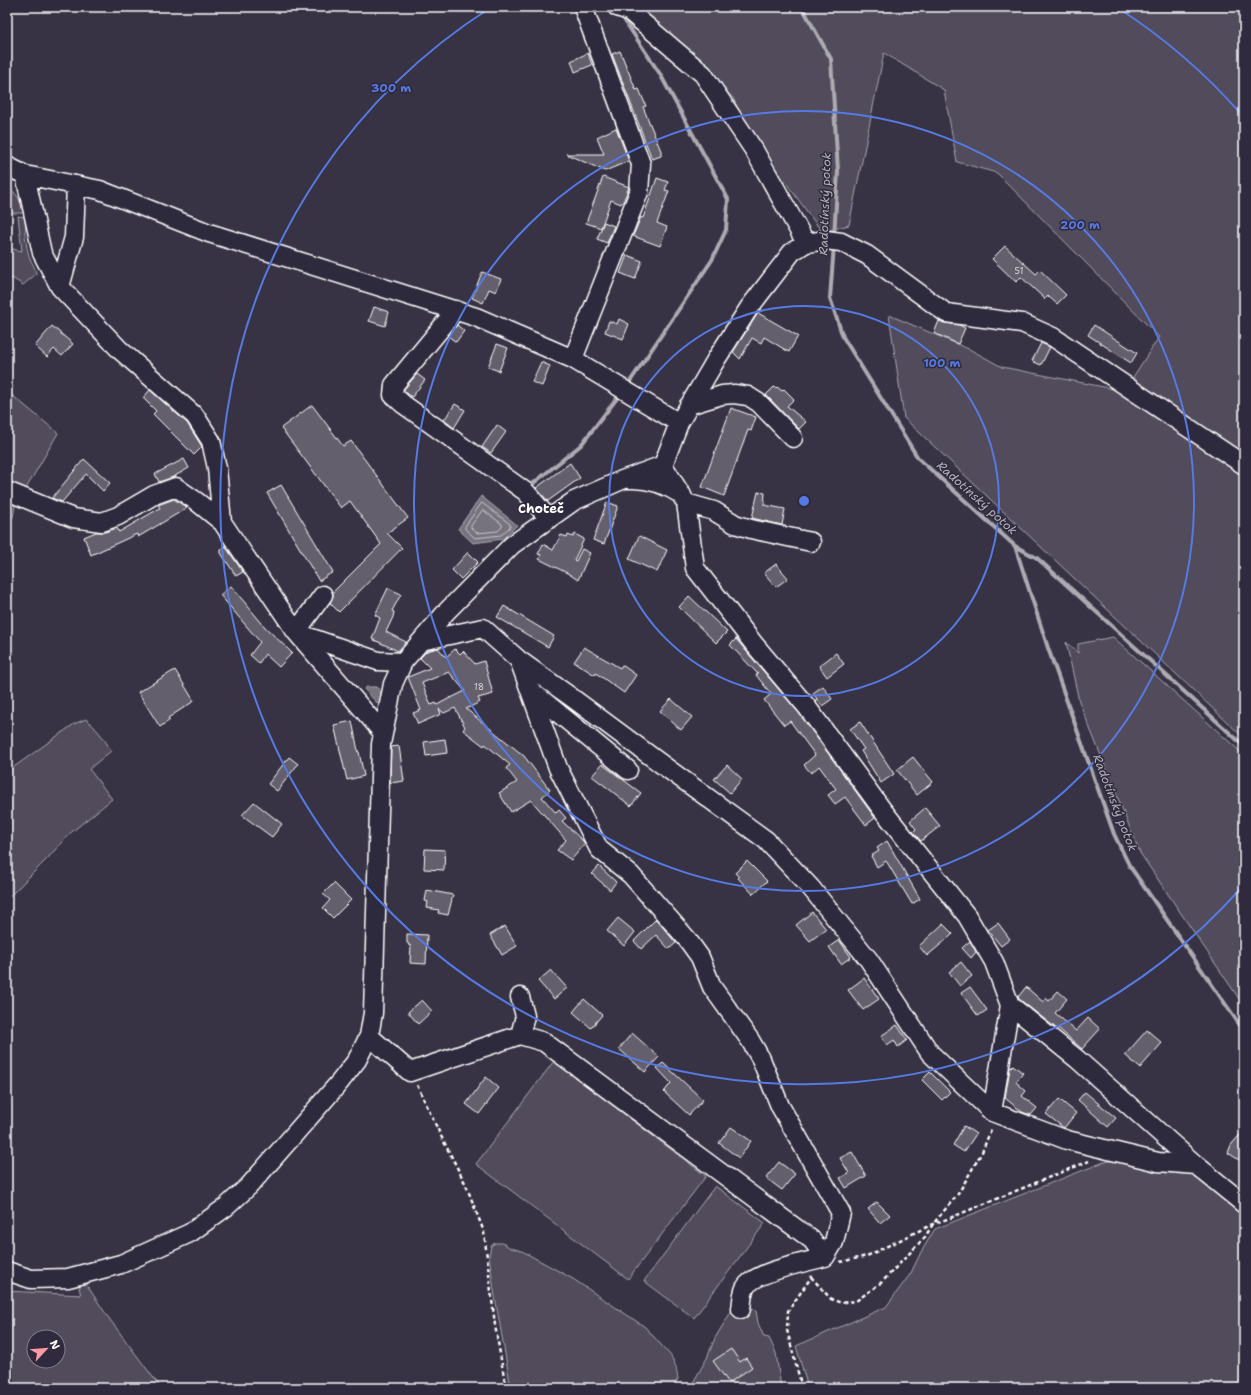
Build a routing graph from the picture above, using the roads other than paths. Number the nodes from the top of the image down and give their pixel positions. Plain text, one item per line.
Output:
1 (583, 7) edge
2 (617, 7) edge
3 (7, 166) edge
4 (25, 175) junction
5 (76, 185) junction
6 (806, 243) junction
7 (60, 287) junction
8 (456, 310) junction
9 (573, 359) junction
10 (689, 405) junction
11 (679, 423) junction
12 (793, 438) dead end
13 (663, 464) junction
14 (1244, 465) edge
15 (622, 480) junction
16 (7, 491) edge
17 (684, 499) junction
18 (549, 519) junction
19 (222, 522) junction
20 (812, 542) dead end
21 (323, 595) dead end
22 (296, 632) junction
23 (421, 641) junction
24 (519, 660) junction
25 (403, 662) junction
26 (530, 690) junction
27 (383, 733) junction
28 (628, 770) dead end
29 (520, 997) dead end
30 (1010, 1006) junction
31 (520, 1035) junction
32 (369, 1036) junction
33 (992, 1112) junction
34 (1196, 1165) junction
35 (1244, 1204) edge
36 (825, 1257) junction
37 (7, 1271) edge
38 (741, 1309) dead end

1 - 9 street
2 - 6 street
3 - 4 street
4 - 5 street
4 - 7 street
5 - 7 street
5 - 8 street
6 - 10 street
6 - 14 street
7 - 19 street
8 - 9 street
8 - 18 street
9 - 11 street
10 - 11 street
10 - 12 street
11 - 13 street
13 - 15 street
13 - 17 street
15 - 17 street
15 - 18 street
16 - 19 street
17 - 20 street
17 - 30 street
18 - 23 street
19 - 22 street
21 - 22 street
22 - 25 street
22 - 27 street
23 - 24 street
23 - 25 street
24 - 26 street
24 - 33 street
25 - 27 street
26 - 28 street
26 - 36 street
27 - 32 street
29 - 31 street
30 - 33 street
30 - 34 street
31 - 32 street
31 - 36 street
32 - 37 street
33 - 34 street
34 - 35 street
36 - 38 street

